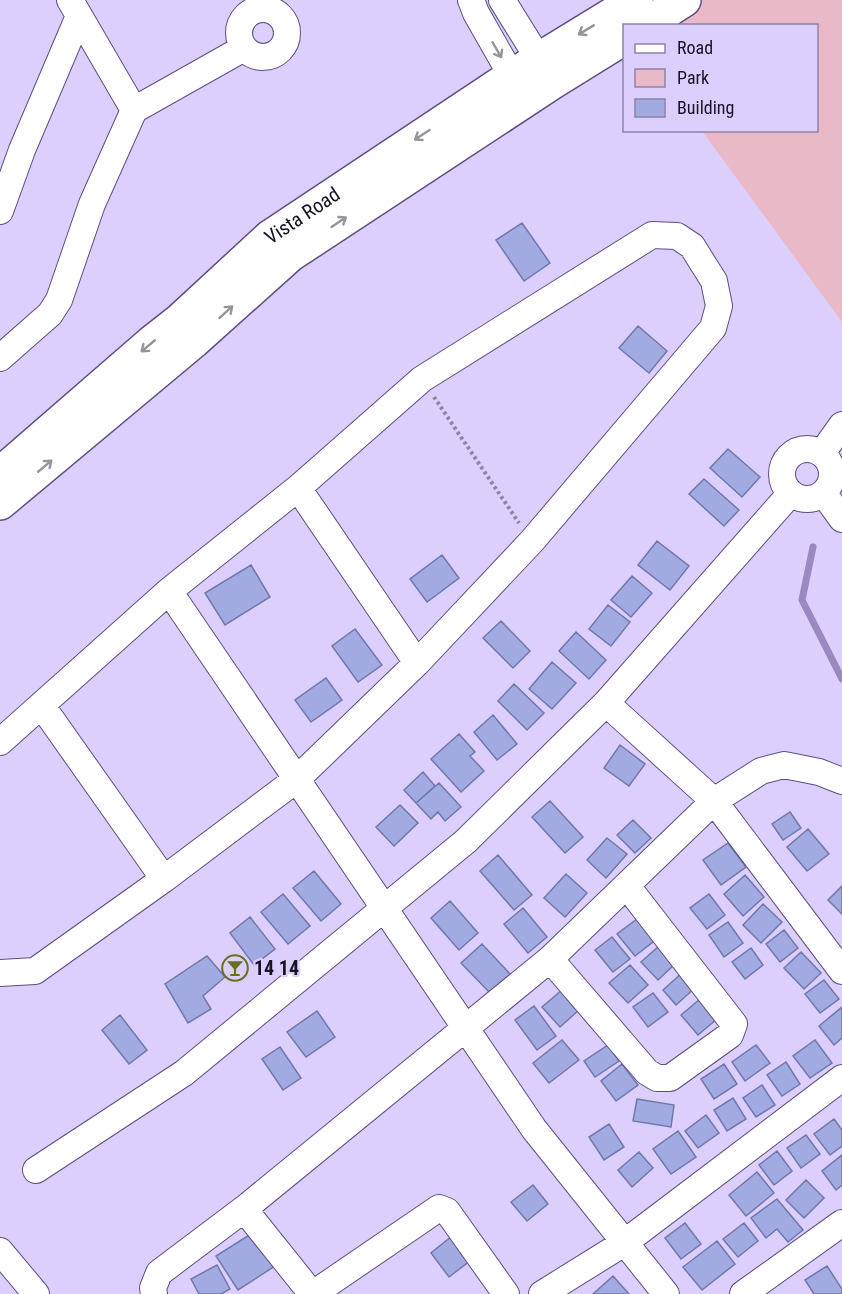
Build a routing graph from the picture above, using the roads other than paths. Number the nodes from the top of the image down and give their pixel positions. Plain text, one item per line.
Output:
1 (471, 0) edge
2 (502, 0) edge
3 (636, 0) edge
4 (283, 7) edge
5 (75, 8) edge
6 (623, 38) edge
7 (244, 48) junction
8 (532, 79) junction
9 (134, 111) junction
10 (0, 212) edge
11 (0, 358) edge
12 (85, 417) junction
13 (842, 425) edge
14 (822, 453) junction
15 (0, 474) edge
16 (298, 488) junction
17 (791, 493) junction
18 (824, 494) junction
19 (0, 503) edge
20 (842, 519) edge
21 (169, 591) junction
22 (417, 663) junction
23 (606, 704) junction
24 (42, 706) junction
25 (0, 742) edge
26 (297, 779) junction
27 (842, 781) edge
28 (714, 801) junction
29 (164, 879) junction
30 (627, 886) junction
31 (384, 908) junction
32 (550, 959) junction
33 (842, 971) edge
34 (0, 973) edge
35 (466, 1029) junction
36 (842, 1078) edge
37 (36, 1170) dead end
38 (244, 1209) junction
39 (842, 1223) edge
40 (624, 1242) junction
41 (0, 1251) edge
42 (36, 1294) edge
43 (154, 1294) edge
44 (312, 1294) edge
45 (506, 1294) edge
46 (542, 1294) edge
47 (666, 1294) edge
48 (743, 1294) edge

1 -> 8 street
2 - 8 street
3 -> 8 street, Vista Road
4 - 7 street
4 - 7 street
5 - 9 street
5 - 10 street
6 - 8 street, Vista Road
7 - 9 street
8 - 12 street, Vista Road
9 - 11 street
12 - 15 street, Vista Road
19 -> 12 street, Vista Road
13 - 14 street
14 - 17 street
14 - 18 street
16 - 21 street
16 - 22 street
16 - 22 street
17 - 18 street
17 - 23 street
18 - 20 street
21 - 24 street
21 - 26 street
22 - 26 street
23 - 28 street
23 - 31 street
24 - 25 street
24 - 29 street
26 - 29 street
26 - 31 street
27 - 28 street
28 - 30 street
28 - 33 street
29 - 34 street
30 - 32 street
30 - 32 street
31 - 35 street
31 - 37 street
32 - 35 street
35 - 38 street
35 - 40 street
36 - 40 street
38 - 43 street
38 - 44 street
39 - 48 street
40 - 46 street
40 - 47 street
41 - 42 street
44 - 45 street

